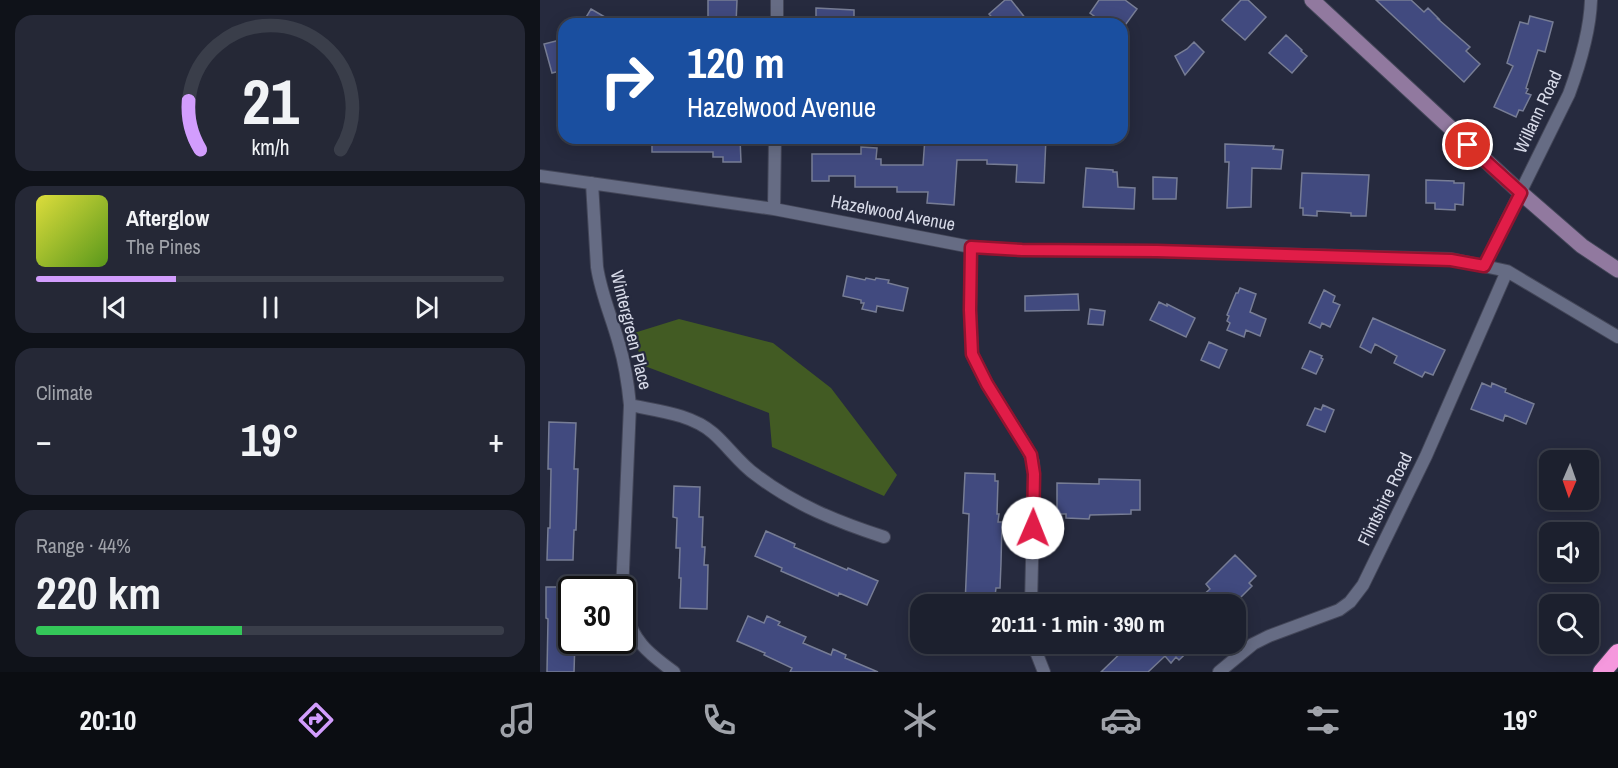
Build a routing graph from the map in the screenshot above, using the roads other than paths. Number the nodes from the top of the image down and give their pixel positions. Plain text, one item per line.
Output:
1 (777, 0) edge
2 (1312, 0) edge
3 (1591, 0) edge
4 (777, 18) edge
5 (775, 144) edge
6 (540, 176) edge
7 (592, 183) junction
8 (1521, 193) junction
9 (774, 209) junction
10 (971, 247) junction
11 (1484, 266) junction
12 (1618, 270) edge
13 (1508, 271) junction
14 (1618, 336) edge
15 (630, 405) junction
16 (885, 537) dead end
17 (623, 576) edge
18 (1031, 594) edge
19 (636, 637) edge
20 (1618, 653) edge
21 (1037, 654) edge
22 (674, 672) edge
23 (1044, 672) edge
24 (1219, 672) edge
25 (1602, 672) edge

1 - 4 street
2 - 8 street
3 - 8 street, Willann Road
5 - 9 street
6 - 7 street, Hazelwood Avenue
7 - 9 street, Hazelwood Avenue
7 - 15 street, Wintergreen Place
8 - 11 street, Willann Road
8 - 12 street
9 - 10 street, Hazelwood Avenue
10 - 11 street, Hazelwood Avenue
10 - 18 street
11 - 13 street, Hazelwood Avenue
13 - 14 street, Hazelwood Avenue
13 - 24 street, Flintshire Road
15 - 16 street
15 - 17 street, Wintergreen Place
19 - 22 street
20 - 25 highway
21 - 23 street

